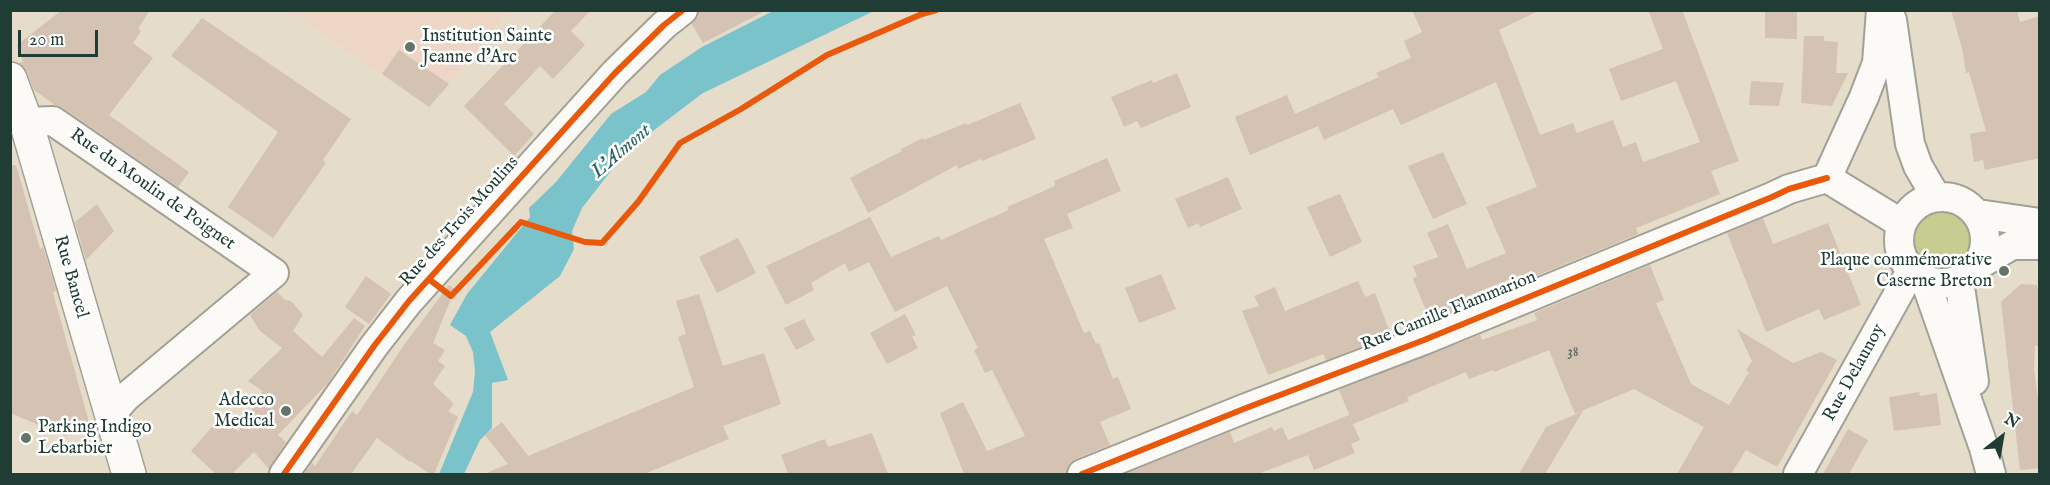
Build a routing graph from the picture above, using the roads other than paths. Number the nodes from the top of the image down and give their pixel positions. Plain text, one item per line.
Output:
1 (683, 10) edge
2 (1881, 10) edge
3 (1890, 10) edge
4 (10, 79) edge
5 (26, 122) junction
6 (1827, 178) junction
7 (1936, 197) junction
8 (1978, 214) junction
9 (2040, 223) edge
10 (1902, 224) junction
11 (2040, 245) edge
12 (1968, 273) junction
13 (1918, 275) junction
14 (111, 414) junction
15 (1987, 461) edge
16 (129, 474) edge
17 (284, 474) edge
18 (1082, 474) edge
19 (1798, 474) edge

1 - 17 street, Rue des Trois Moulins
2 - 6 street
3 - 7 street
4 - 5 main road, Rue Bancel
5 - 14 main road, Rue Bancel
5 - 14 street, Rue du Moulin de Poignet
6 - 10 street
6 - 18 street, Rue Camille Flammarion
7 - 8 street
7 - 10 street
8 - 9 street
8 - 12 street
10 - 13 street
11 - 12 street
12 - 13 street
12 - 15 street
13 - 15 street
13 - 19 street, Rue Delaunoy
14 - 16 main road, Rue Bancel

